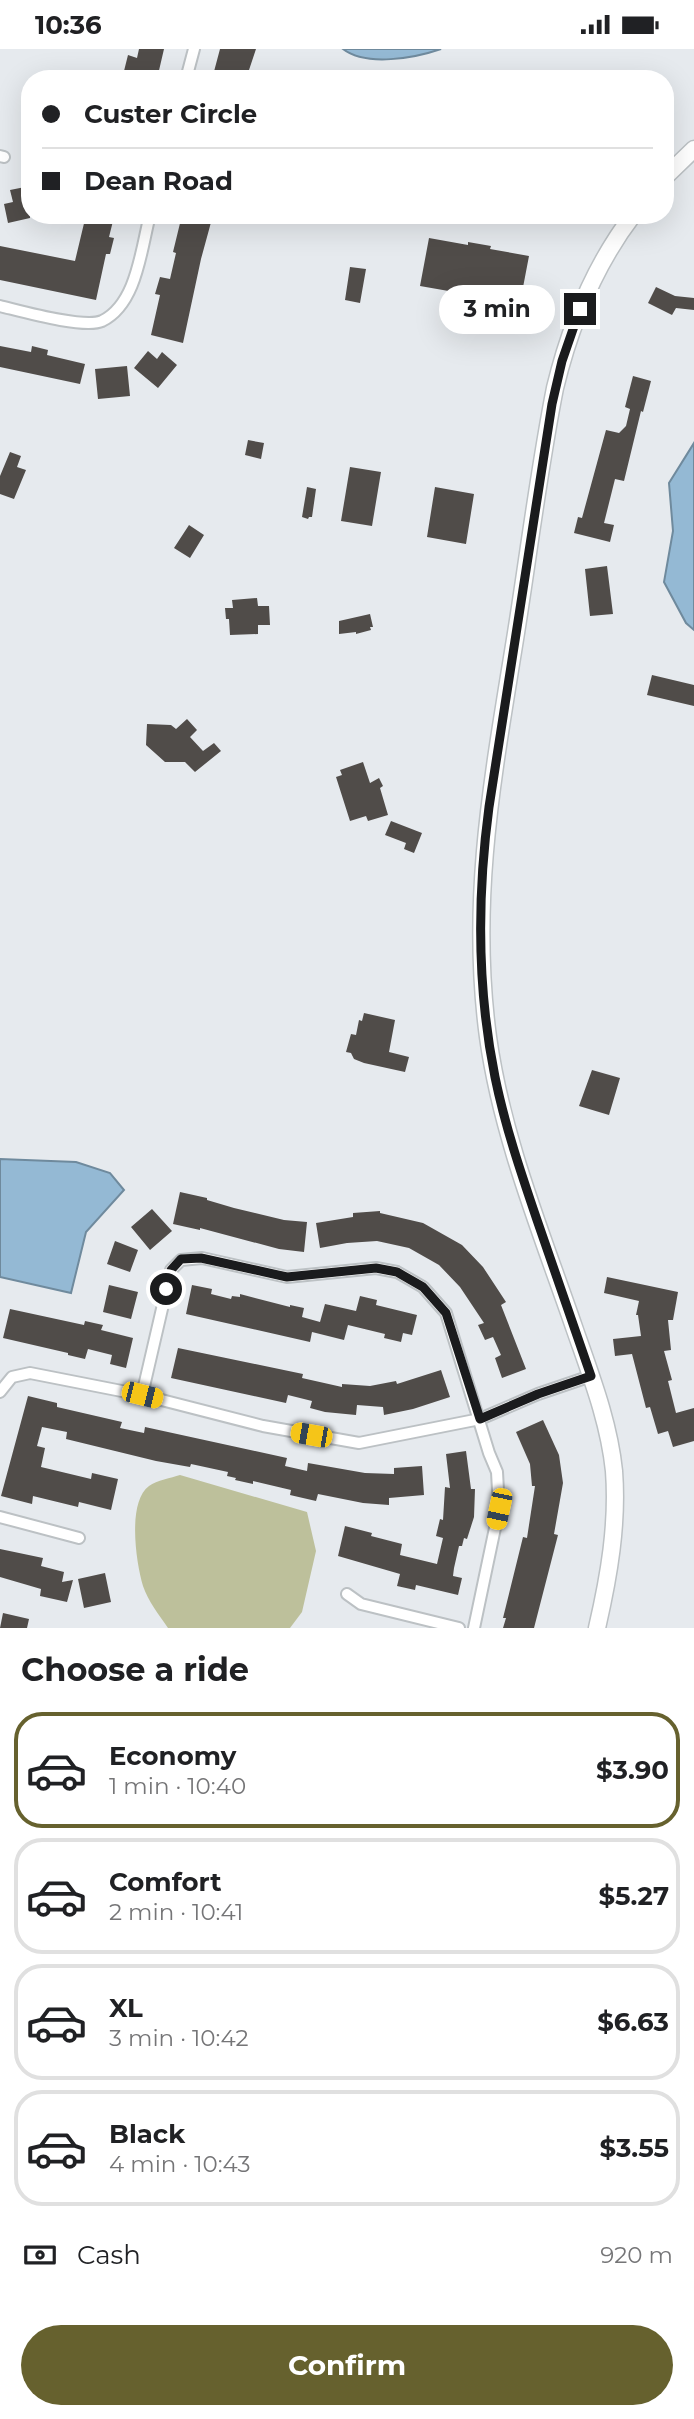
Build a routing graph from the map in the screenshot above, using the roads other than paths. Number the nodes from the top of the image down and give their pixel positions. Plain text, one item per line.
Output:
1 (194, 49) edge
2 (188, 70) edge
3 (694, 149) edge
4 (674, 168) edge
5 (148, 224) edge
6 (627, 224) edge
7 (0, 306) edge
8 (591, 1376) junction
9 (0, 1392) edge
10 (142, 1395) junction
11 (480, 1419) junction
12 (0, 1517) edge
13 (79, 1538) dead end
14 (348, 1594) dead end
15 (458, 1628) edge
16 (474, 1628) edge
17 (597, 1628) edge

1 - 2 street
3 - 4 main road
5 - 7 street
6 - 8 main road
8 - 11 street
8 - 17 main road
9 - 10 street
10 - 11 street
10 - 11 street
11 - 16 street
12 - 13 street
14 - 15 street

